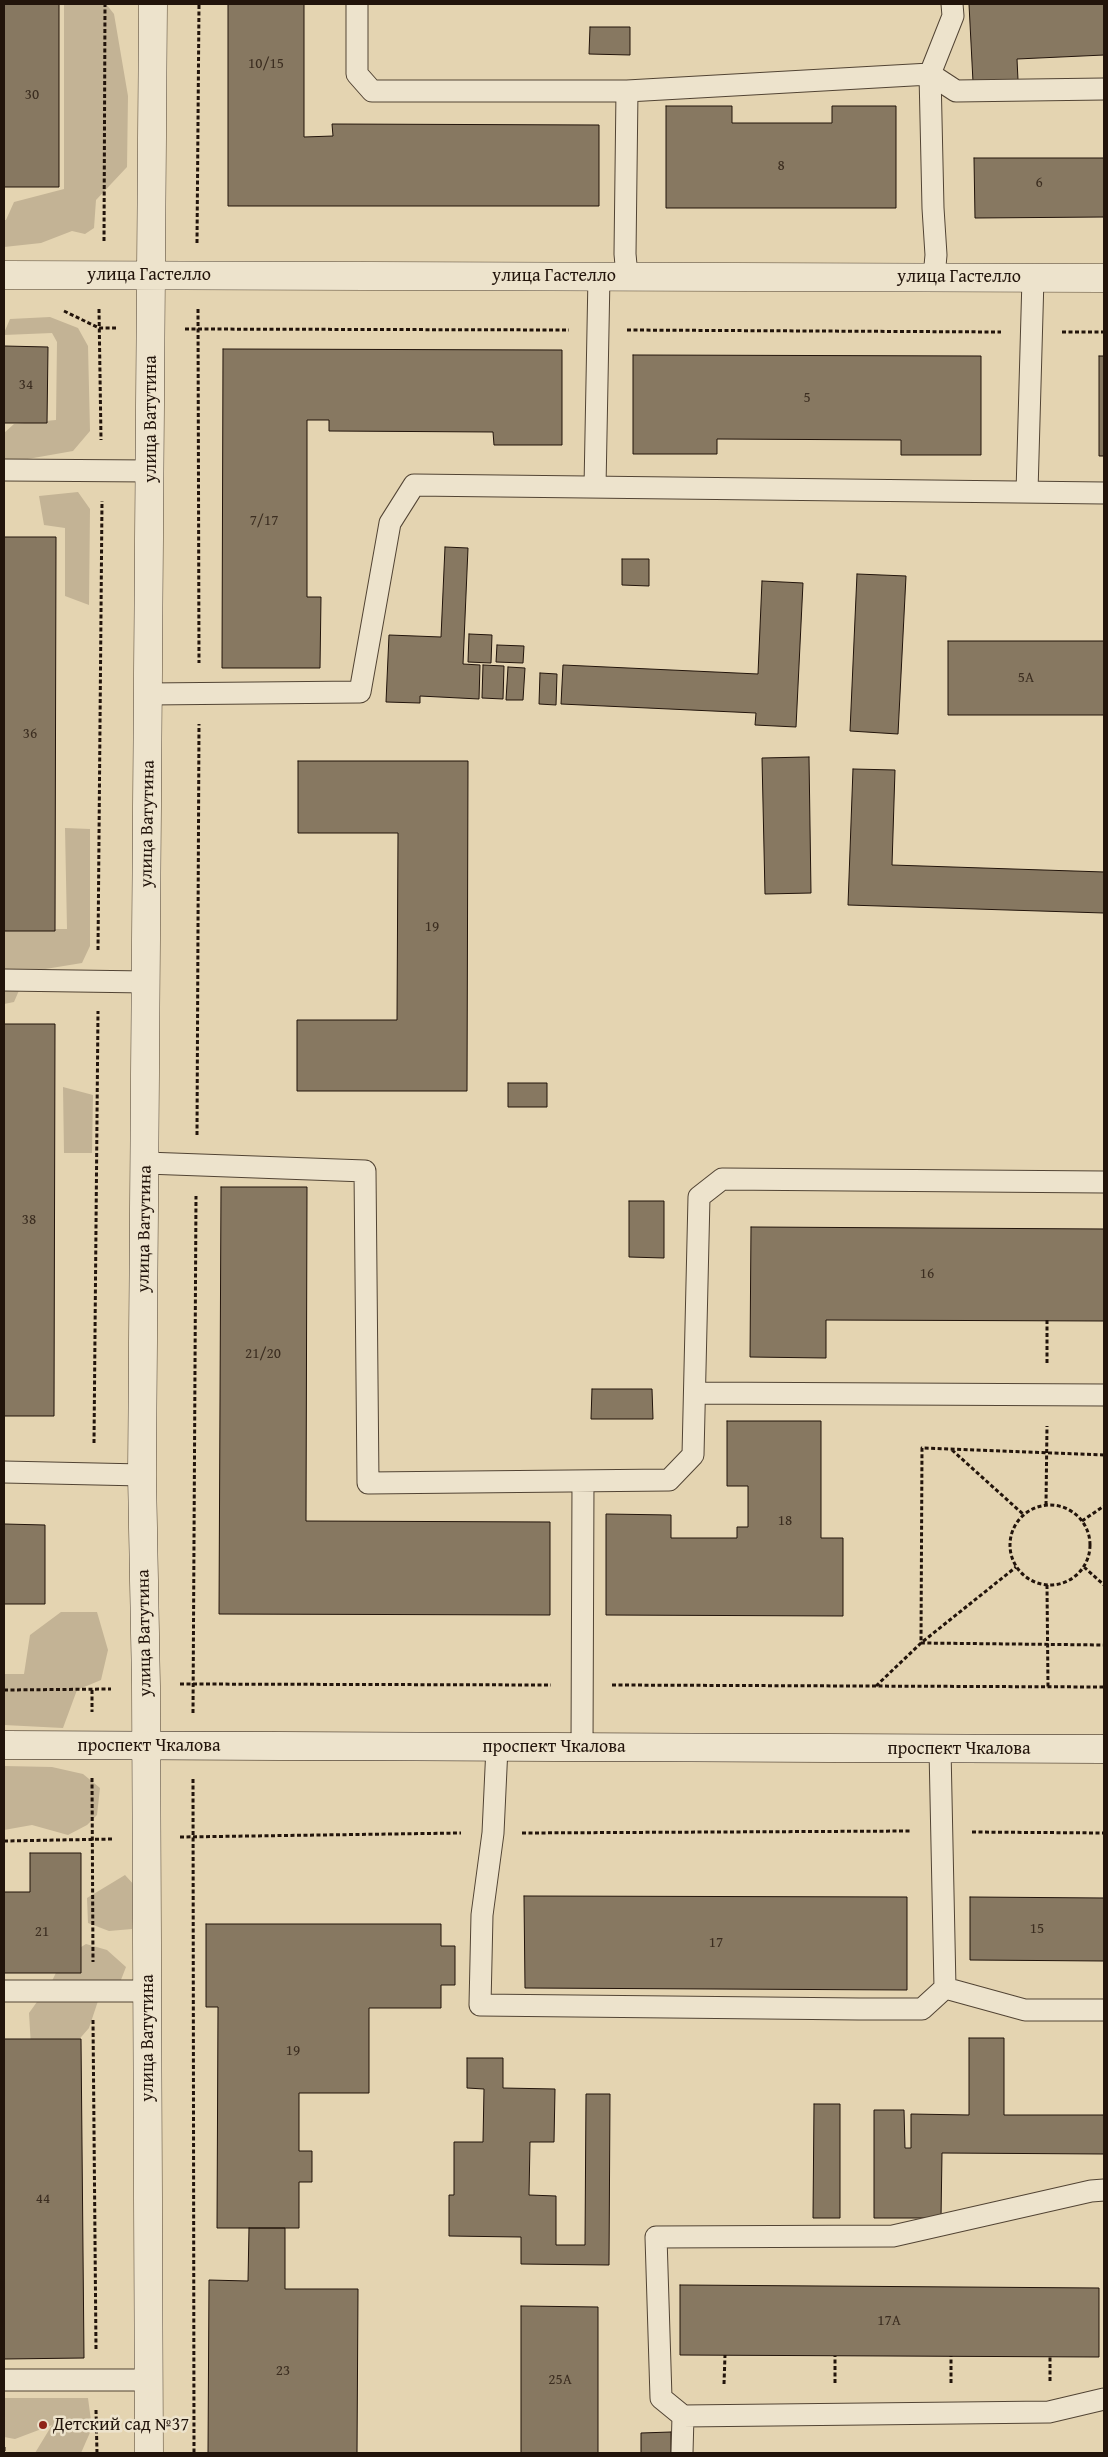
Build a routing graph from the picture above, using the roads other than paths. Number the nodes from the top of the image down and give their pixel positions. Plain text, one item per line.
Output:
1 (154, 4) edge
2 (357, 4) edge
3 (952, 4) edge
4 (930, 74) junction
5 (1104, 89) edge
6 (627, 91) junction
7 (153, 274) junction
8 (4, 275) edge
9 (599, 276) junction
10 (626, 276) junction
11 (934, 277) junction
12 (1033, 278) junction
13 (1104, 278) edge
14 (4, 470) edge
15 (151, 471) junction
16 (595, 487) junction
17 (1028, 492) junction
18 (1104, 493) edge
19 (149, 694) junction
20 (4, 980) edge
21 (147, 982) junction
22 (146, 1163) junction
23 (1104, 1182) edge
24 (695, 1393) junction
25 (1104, 1395) edge
26 (4, 1472) edge
27 (142, 1475) junction
28 (583, 1481) junction
29 (4, 1745) edge
30 (146, 1746) junction
31 (497, 1747) junction
32 (582, 1748) junction
33 (940, 1749) junction
34 (1104, 1750) edge
35 (945, 1988) junction
36 (4, 1991) edge
37 (147, 1991) junction
38 (1104, 2010) edge
39 (1104, 2190) edge
40 (4, 2380) edge
41 (150, 2380) junction
42 (1104, 2399) edge
43 (683, 2416) junction
44 (149, 2453) edge
45 (682, 2453) edge

1 - 7 street, улица Ватутина
2 - 6 lane
3 - 4 lane
4 - 5 lane
4 - 6 lane
4 - 11 lane
6 - 10 lane
7 - 8 street, улица Гастелло
7 - 9 street, улица Гастелло
7 - 15 street, улица Ватутина
9 - 10 street, улица Гастелло
9 - 16 lane
10 - 11 street, улица Гастелло
11 - 12 street, улица Гастелло
12 - 13 street, улица Гастелло
12 - 17 lane
14 - 15 lane
15 - 19 street, улица Ватутина
16 - 17 lane
16 - 19 lane
17 - 18 lane
19 - 21 street, улица Ватутина
20 - 21 lane
21 - 22 street, улица Ватутина
22 - 27 street, улица Ватутина
22 - 28 lane
23 - 24 lane
24 - 25 lane
24 - 28 lane
26 - 27 lane
27 - 30 street, улица Ватутина
28 - 32 lane
29 - 30 street, проспект Чкалова
30 - 31 street, проспект Чкалова
30 - 37 street, улица Ватутина
31 - 32 street, проспект Чкалова
31 - 35 lane
32 - 33 street, проспект Чкалова
33 - 34 street, проспект Чкалова
33 - 35 lane
35 - 38 lane
36 - 37 lane
37 - 41 street, улица Ватутина
39 - 43 lane
40 - 41 lane
41 - 44 street, улица Ватутина
42 - 43 lane
43 - 45 lane

